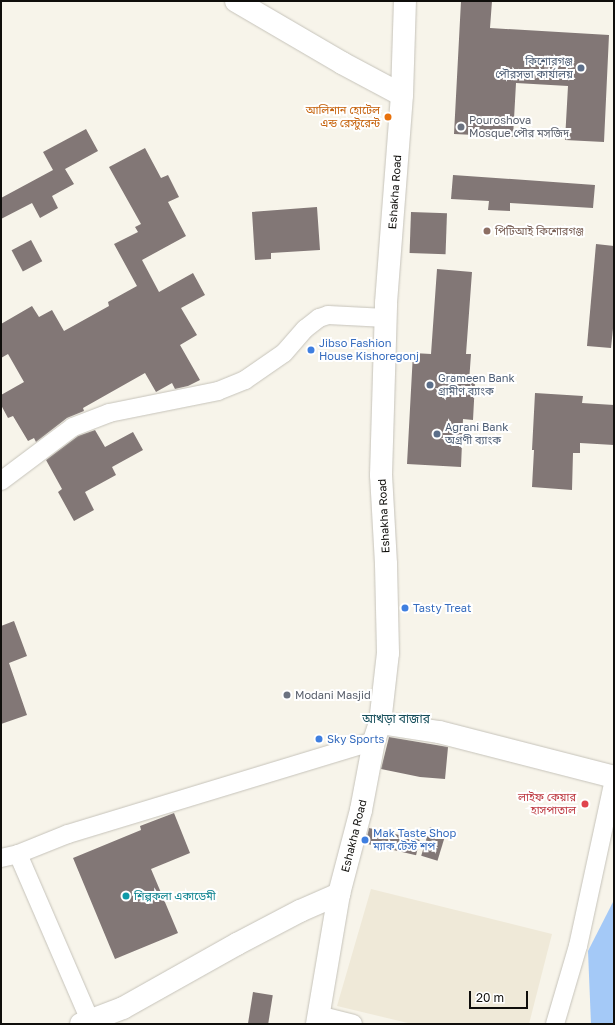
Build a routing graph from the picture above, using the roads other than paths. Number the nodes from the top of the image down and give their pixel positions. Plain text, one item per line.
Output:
1 (236, 1) edge
2 (405, 1) edge
3 (402, 95) junction
4 (386, 318) junction
5 (1, 481) edge
6 (377, 732) junction
7 (614, 778) edge
8 (9, 856) edge
9 (339, 894) junction
10 (318, 1020) edge
11 (85, 1022) edge
12 (354, 1024) edge
13 (555, 1024) edge

1 - 3 street
2 - 3 street, Eshakha Road
3 - 4 street, Eshakha Road
4 - 5 street
4 - 6 street, Eshakha Road
6 - 7 street
6 - 8 street
6 - 9 street, Eshakha Road
7 - 13 street
8 - 11 street
9 - 10 street, Eshakha Road
9 - 11 street
10 - 12 street

